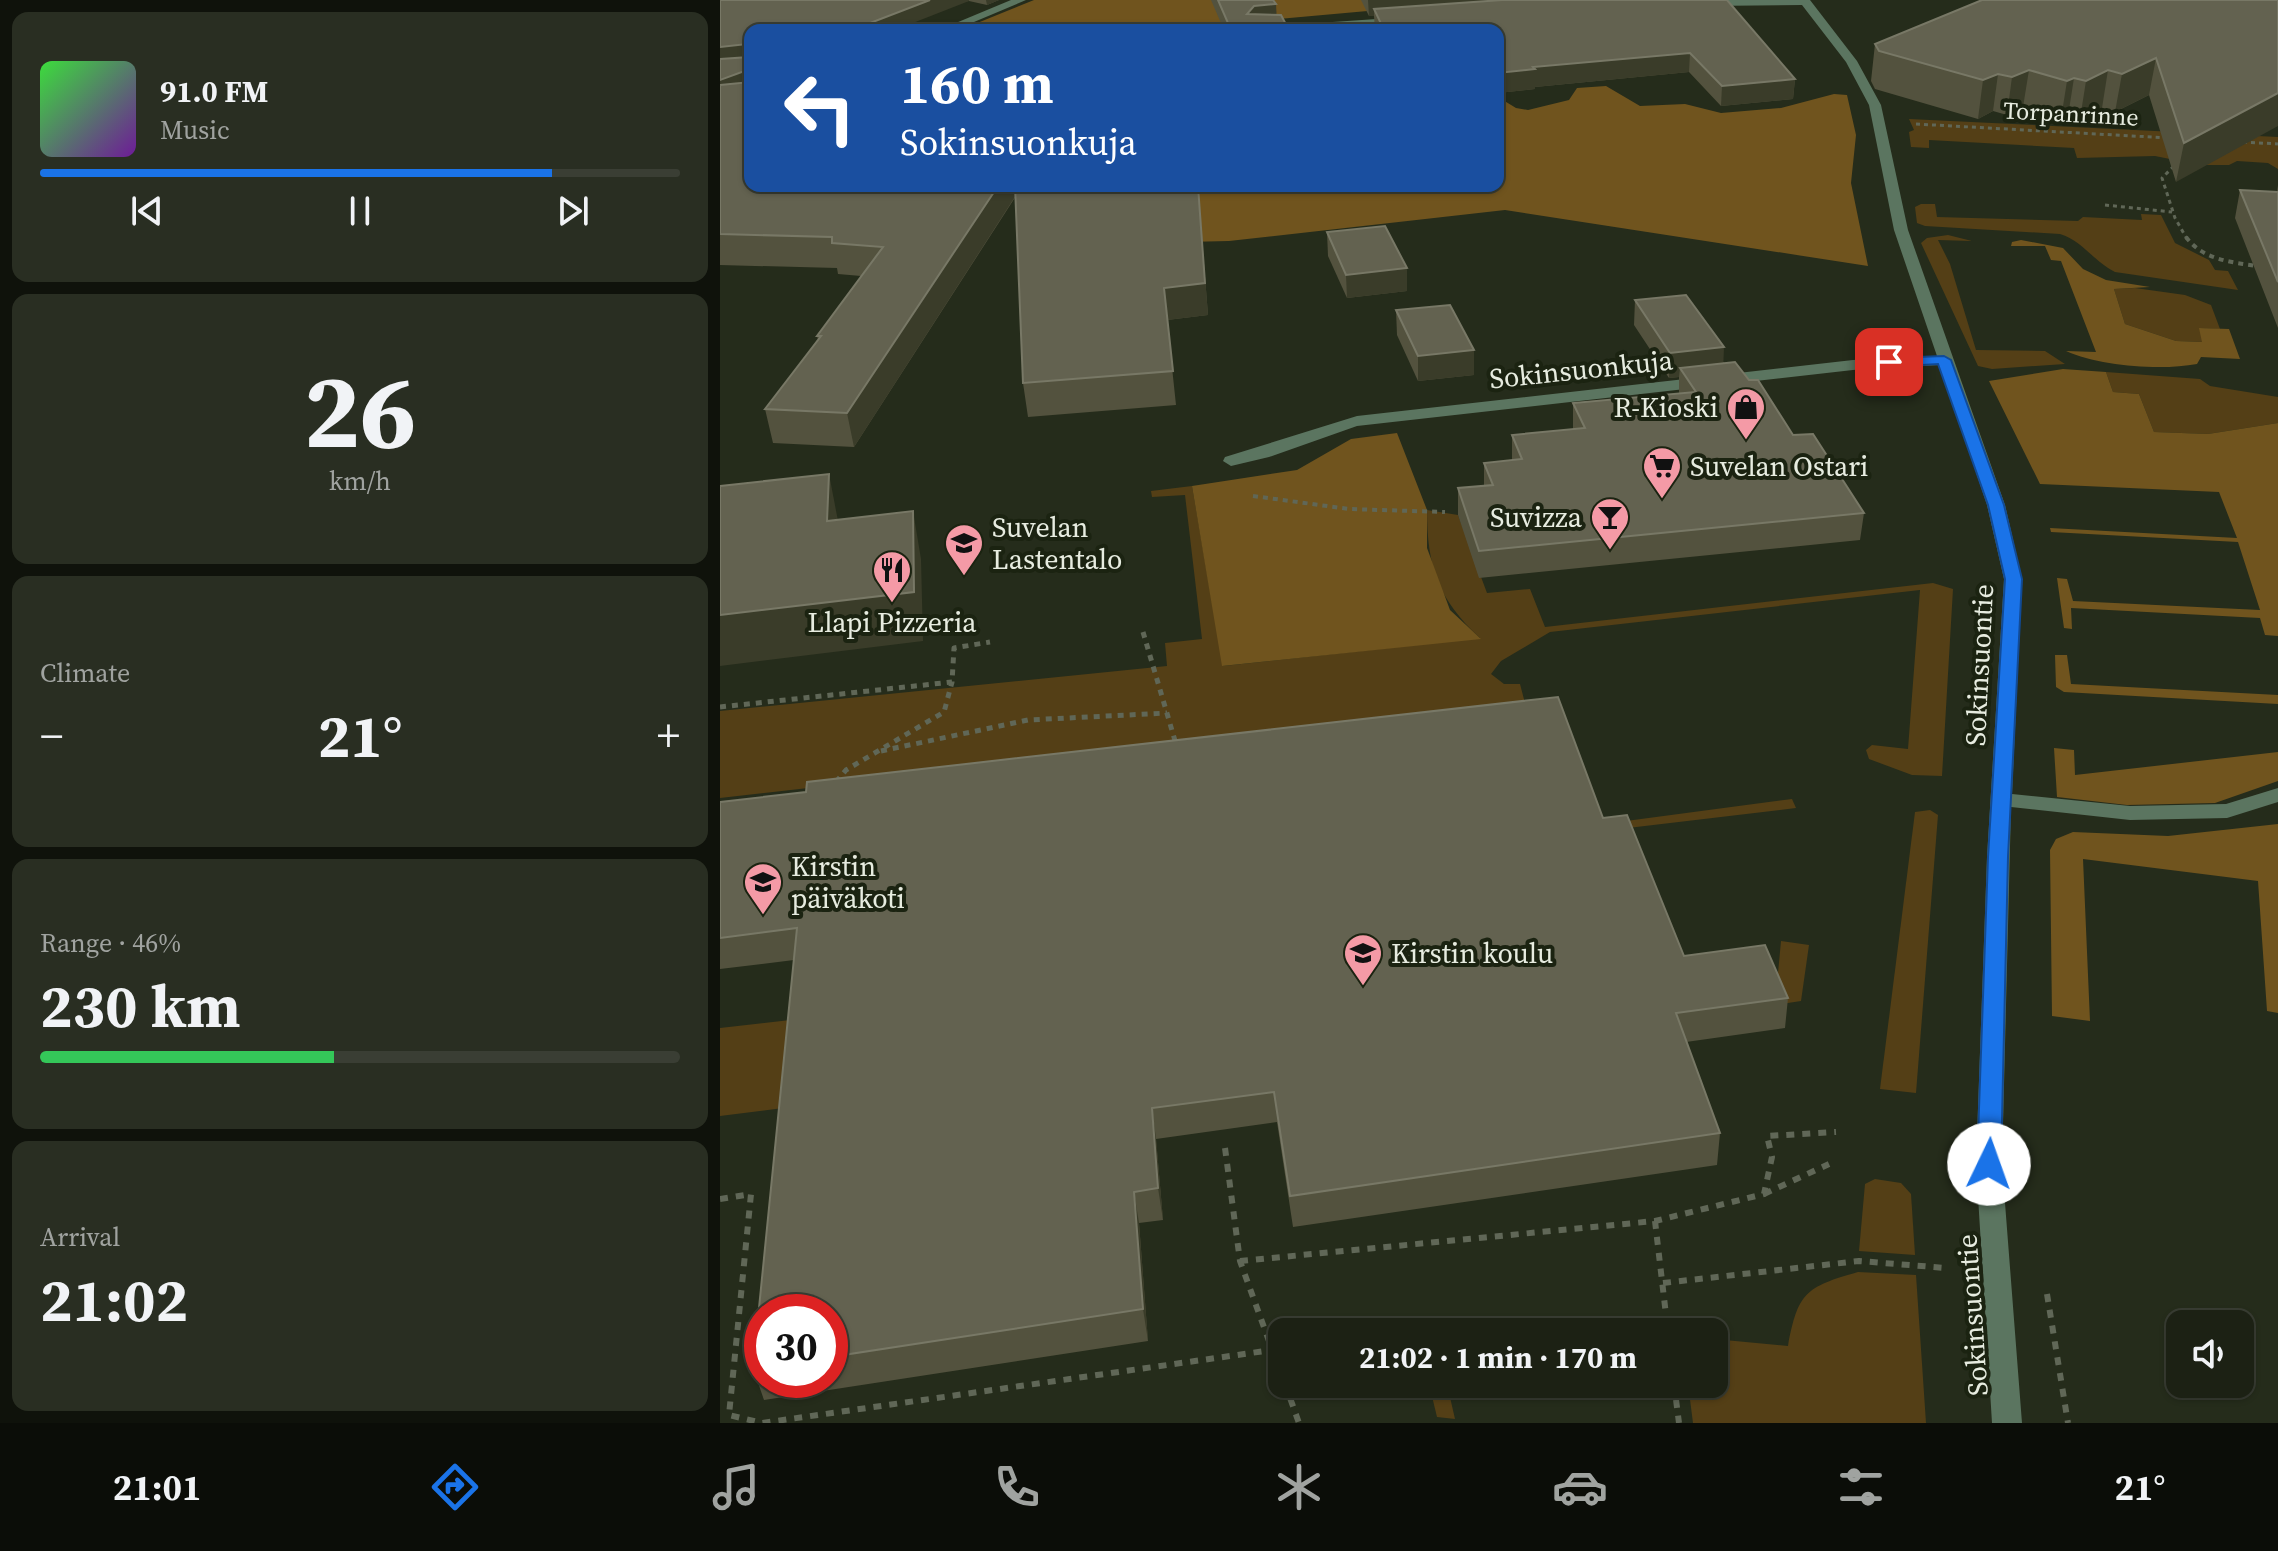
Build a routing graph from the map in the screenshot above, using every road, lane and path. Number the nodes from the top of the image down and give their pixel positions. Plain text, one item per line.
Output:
1 (1021, 0) edge
2 (1805, 1) edge
3 (1687, 3) edge
4 (1413, 19) edge
5 (960, 24) edge
6 (1342, 24) edge
7 (1878, 122) junction
8 (2184, 139) edge
9 (2231, 141) edge
10 (2278, 144) edge
11 (2175, 165) edge
12 (2105, 205) dead end
13 (2172, 212) junction
14 (2266, 266) edge
15 (1944, 360) junction
16 (1231, 461) dead end
17 (1244, 494) dead end
18 (1445, 512) dead end
19 (1143, 632) dead end
20 (990, 642) dead end
21 (952, 682) junction
22 (720, 707) edge
23 (1167, 713) junction
24 (881, 751) junction
25 (1179, 753) edge
26 (826, 795) edge
27 (2278, 795) edge
28 (2001, 799) junction
29 (1836, 1132) dead end
30 (1225, 1148) dead end
31 (1829, 1164) dead end
32 (1764, 1194) junction
33 (720, 1199) edge
34 (1655, 1221) junction
35 (1240, 1261) junction
36 (1946, 1268) dead end
37 (1663, 1283) junction
38 (1667, 1318) edge
39 (1268, 1339) edge
40 (1268, 1351) edge
41 (1290, 1398) edge
42 (1676, 1398) edge
43 (1299, 1423) edge
44 (1679, 1423) edge
45 (2007, 1423) edge

1 - 5 street
2 - 3 street
2 - 7 street, Sokinsuontie
4 - 6 street
7 - 8 path, Torpanrinne
7 - 15 street, Sokinsuontie
9 - 10 path
11 - 13 path
12 - 13 path
13 - 14 path
15 - 16 street, Sokinsuonkuja
15 - 28 street, Sokinsuontie
17 - 18 path
19 - 23 path
20 - 21 path
21 - 22 path
21 - 24 path
23 - 24 path
23 - 25 path
24 - 26 path
27 - 28 street
28 - 45 street, Sokinsuontie
29 - 32 path
30 - 35 path
31 - 32 path
32 - 34 path
33 - 40 path
34 - 35 path
34 - 37 path
35 - 39 path
36 - 37 path
37 - 38 path
41 - 43 path
42 - 44 path

